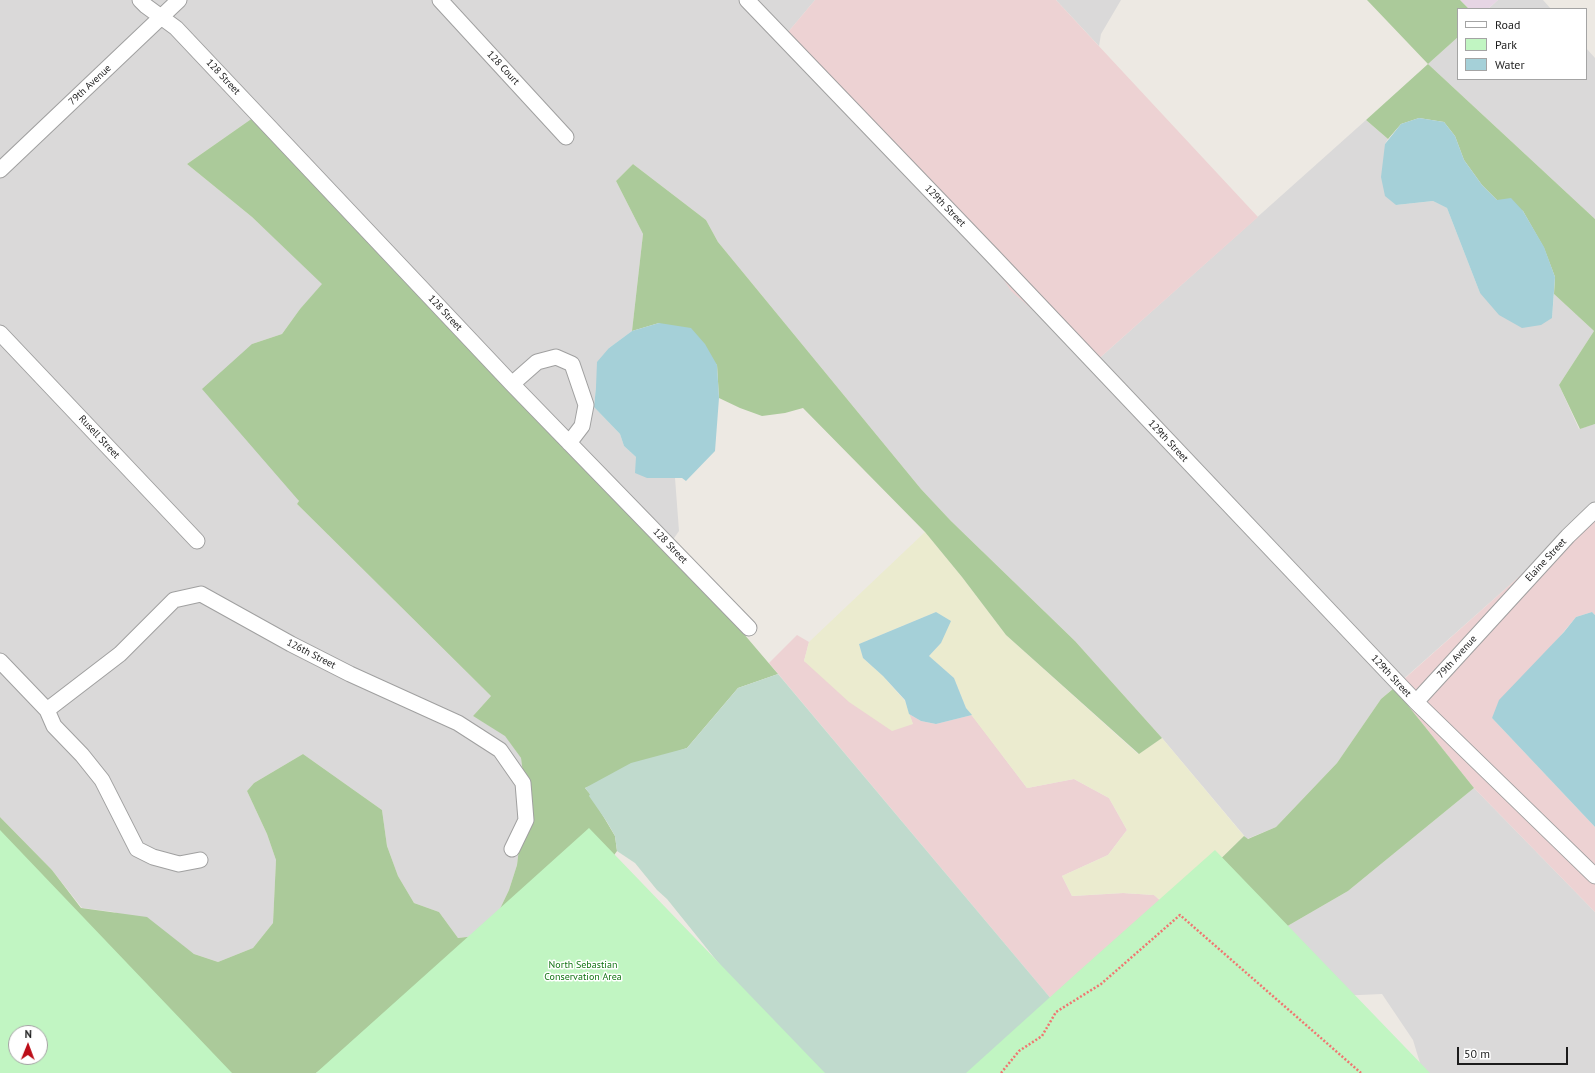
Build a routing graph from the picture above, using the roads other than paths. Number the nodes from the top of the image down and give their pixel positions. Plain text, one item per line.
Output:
1 (140, 0) edge
2 (179, 0) edge
3 (440, 0) edge
4 (747, 0) edge
5 (161, 17) junction
6 (566, 137) dead end
7 (0, 170) edge
8 (0, 333) edge
9 (512, 384) junction
10 (569, 443) junction
11 (1595, 510) edge
12 (197, 541) dead end
13 (1498, 612) joint
14 (749, 628) dead end
15 (0, 661) edge
16 (1416, 702) junction
17 (47, 710) junction
18 (512, 850) dead end
19 (200, 860) dead end
20 (1595, 876) edge

1 - 5 street, 128 Street
2 - 5 street, 79th Avenue
3 - 6 street, 128 Court
4 - 16 street, 129th Street
5 - 7 street, 79th Avenue
5 - 9 street, 128 Street
8 - 12 street, Rusell Street
9 - 10 street, 128 Street
9 - 10 street
10 - 14 street, 128 Street
11 - 13 street, Elaine Street
13 - 16 street, 79th Avenue
15 - 17 street
16 - 20 street, 129th Street
17 - 18 street, 126th Street
17 - 19 street

